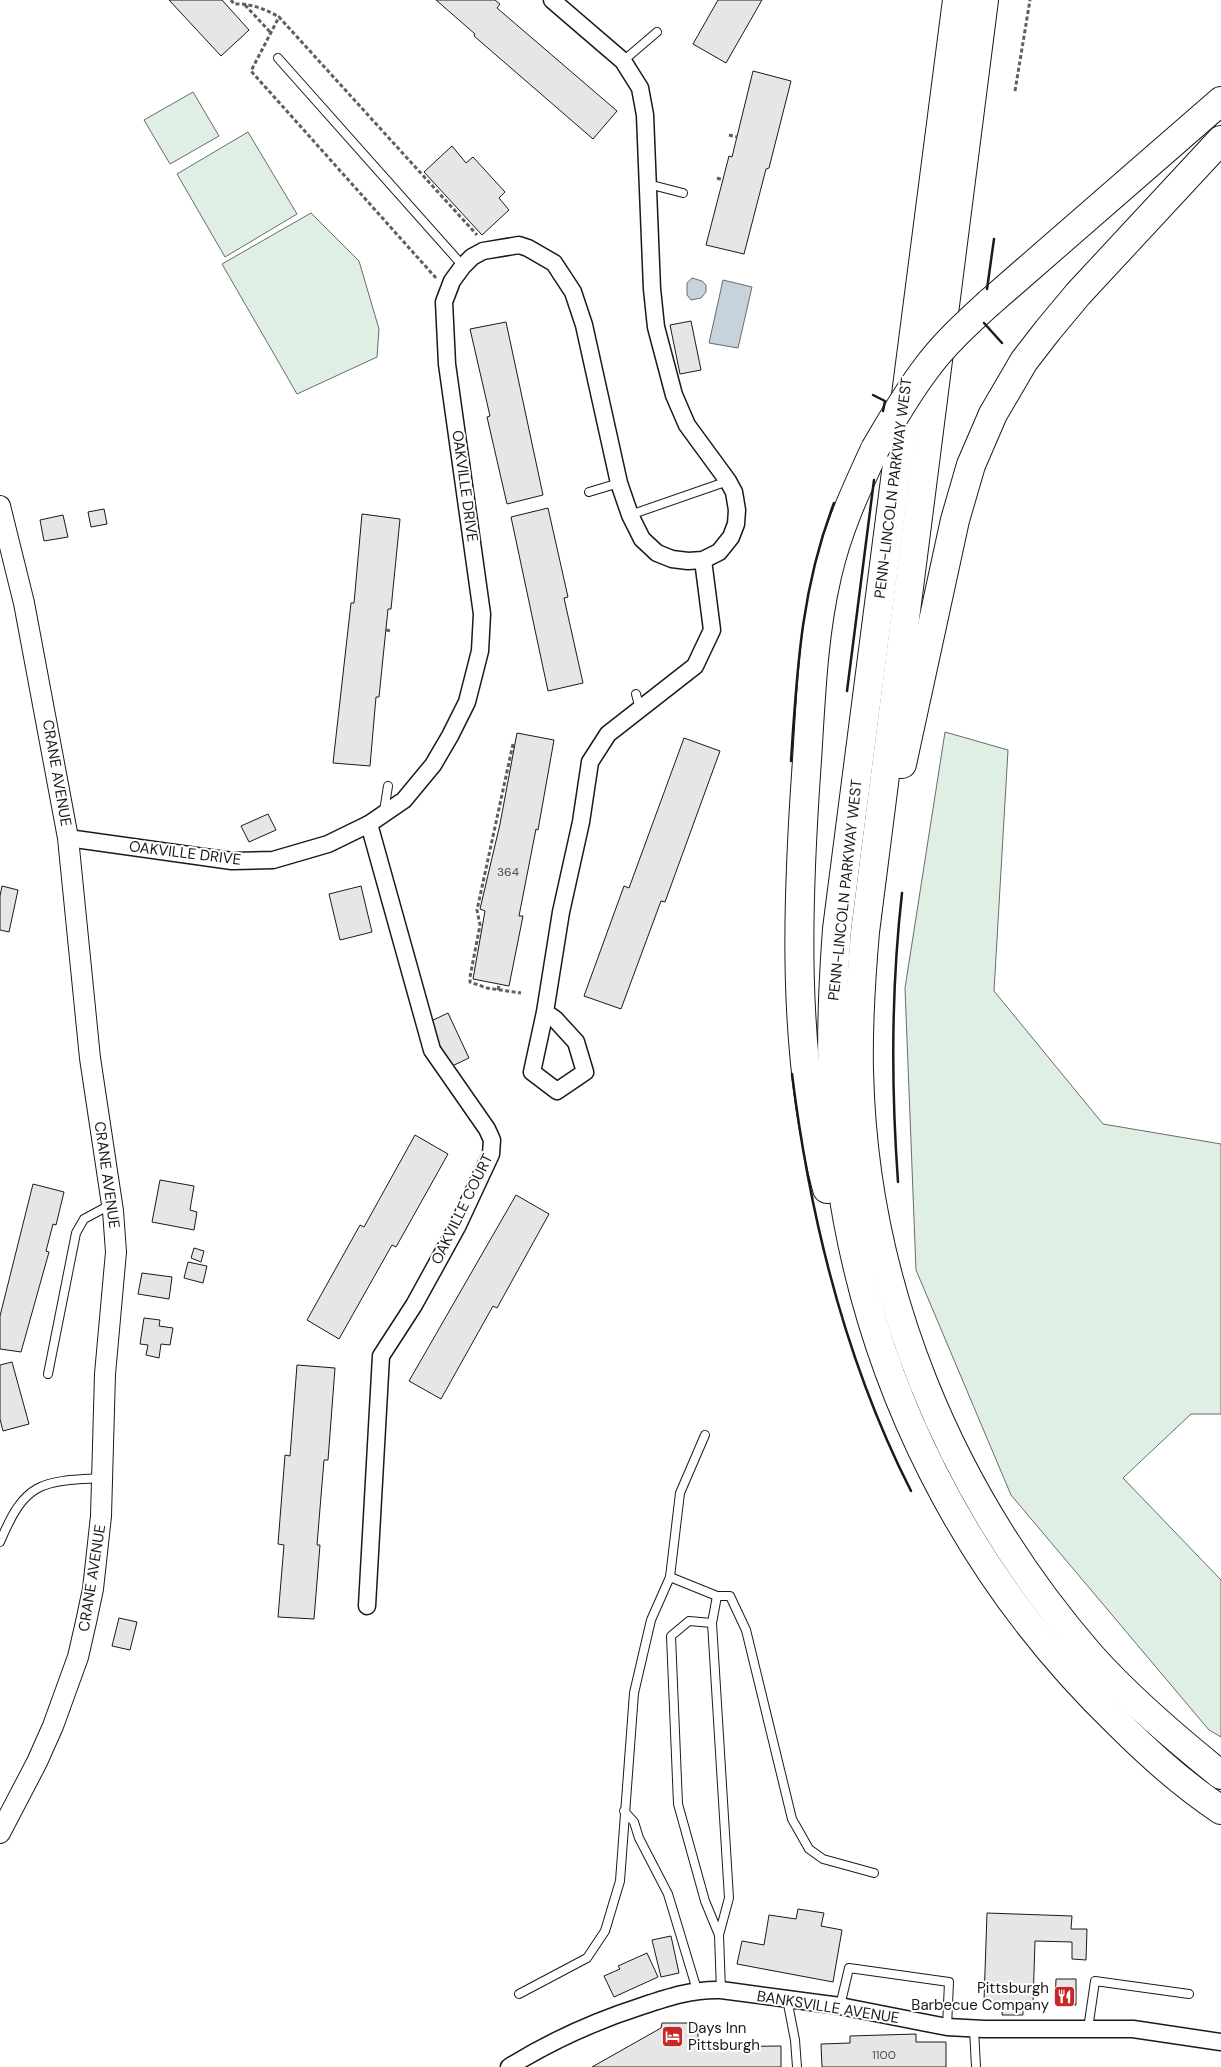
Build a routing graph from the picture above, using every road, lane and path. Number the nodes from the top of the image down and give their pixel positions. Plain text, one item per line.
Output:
1 (231, 0) edge
2 (552, 0) edge
3 (957, 0) edge
4 (984, 0) edge
5 (1030, 0) edge
6 (244, 3) junction
7 (279, 17) dead end
8 (270, 32) dead end
9 (657, 32) dead end
10 (278, 58) dead end
11 (623, 61) junction
12 (1015, 91) dead end
13 (1221, 101) edge
14 (729, 135) dead end
15 (737, 137) dead end
16 (1221, 140) edge
17 (717, 178) dead end
18 (723, 180) dead end
19 (648, 184) junction
20 (683, 193) dead end
21 (463, 266) junction
22 (728, 481) junction
23 (619, 483) junction
24 (589, 492) dead end
25 (0, 506) edge
26 (630, 515) junction
27 (703, 560) junction
28 (386, 630) dead end
29 (392, 631) dead end
30 (636, 694) dead end
31 (640, 710) junction
32 (513, 744) dead end
33 (388, 786) dead end
34 (384, 813) junction
35 (369, 824) junction
36 (68, 838) junction
37 (865, 932) junction
38 (499, 985) dead end
39 (498, 990) junction
40 (521, 993) dead end
41 (545, 1012) dead end
42 (112, 1205) junction
43 (883, 1355) junction
44 (48, 1374) dead end
45 (705, 1435) dead end
46 (103, 1478) junction
47 (0, 1542) edge
48 (670, 1578) junction
49 (717, 1596) junction
50 (367, 1606) dead end
51 (712, 1623) junction
52 (1221, 1775) edge
53 (1221, 1810) edge
54 (624, 1811) junction
55 (0, 1833) edge
56 (874, 1873) dead end
57 (719, 1935) junction
58 (697, 1990) junction
59 (721, 1990) junction
60 (519, 1994) dead end
61 (1189, 1994) dead end
62 (787, 1999) junction
63 (840, 2006) junction
64 (946, 2027) junction
65 (974, 2029) junction
66 (1088, 2029) junction
67 (1221, 2042) edge
68 (509, 2067) edge
69 (797, 2067) edge
70 (976, 2067) edge

1 - 6 path
2 - 11 street
3 - 43 highway, PENN-LINCOLN PARKWAY WEST
4 - 37 highway, PENN-LINCOLN PARKWAY WEST
5 - 12 path
6 - 7 path
6 - 8 path
9 - 11 lane
10 - 21 lane
11 - 19 street
13 - 43 highway, bridge
14 - 15 path
16 - 37 highway
17 - 18 path
19 - 20 lane
19 - 22 street
21 - 23 street, OAKVILLE DRIVE
21 - 34 street, OAKVILLE DRIVE
22 - 26 lane
22 - 27 street
23 - 24 lane
23 - 26 street, OAKVILLE DRIVE
25 - 36 street, CRANE AVENUE
26 - 27 street, OAKVILLE DRIVE
27 - 31 street
28 - 29 path
30 - 31 lane
31 - 41 street
32 - 39 path
33 - 34 lane
34 - 35 street, OAKVILLE DRIVE
35 - 36 street, OAKVILLE DRIVE
35 - 50 street, OAKVILLE COURT
36 - 42 street, CRANE AVENUE
37 - 52 highway, PENN-LINCOLN PARKWAY WEST
38 - 39 path
39 - 40 path
42 - 44 lane
42 - 46 street, CRANE AVENUE
43 - 53 highway, PENN-LINCOLN PARKWAY WEST
45 - 48 lane
46 - 47 lane
46 - 55 street, CRANE AVENUE
48 - 49 lane
48 - 54 lane
49 - 51 lane
49 - 56 lane
51 - 57 lane
51 - 57 lane
54 - 58 lane
54 - 60 lane
57 - 59 lane
58 - 59 street, BANKSVILLE AVENUE
58 - 68 street, BANKSVILLE AVENUE
59 - 62 street, BANKSVILLE AVENUE
61 - 66 lane
62 - 63 street, BANKSVILLE AVENUE
62 - 69 lane
63 - 64 street, BANKSVILLE AVENUE
63 - 64 lane
64 - 65 street, BANKSVILLE AVENUE
65 - 66 street, BANKSVILLE AVENUE
65 - 70 lane
66 - 67 street, BANKSVILLE AVENUE

